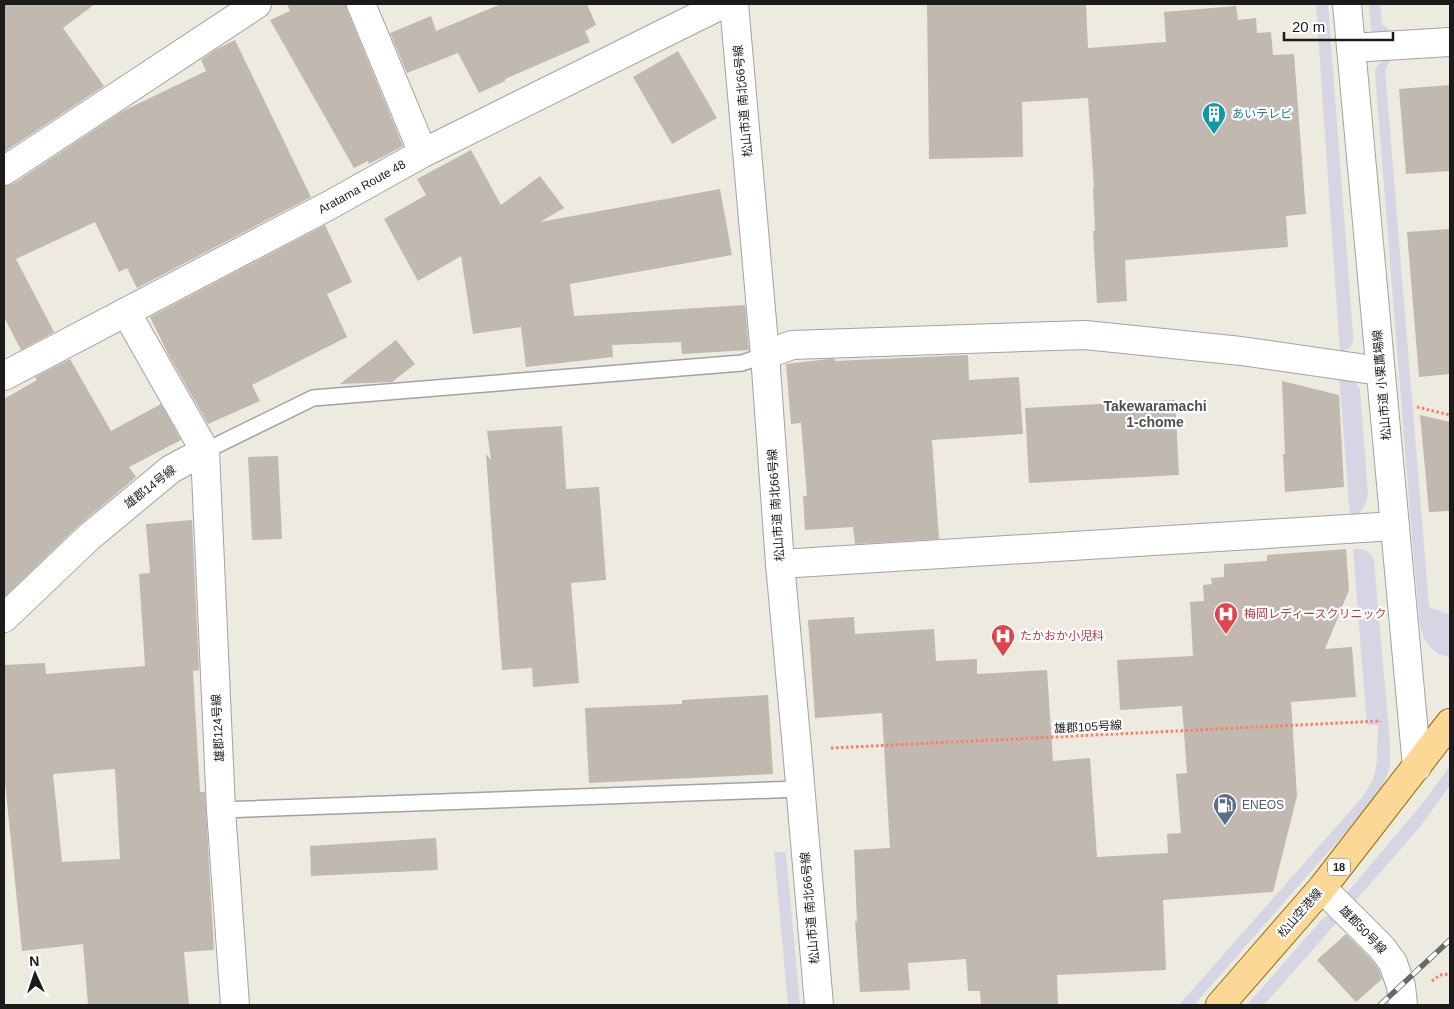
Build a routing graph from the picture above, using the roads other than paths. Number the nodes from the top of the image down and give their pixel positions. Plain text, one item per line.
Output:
1 (257, 4) edge
2 (362, 4) edge
3 (723, 4) edge
4 (734, 4) edge
5 (1347, 4) edge
6 (1450, 42) edge
7 (1351, 48) junction
8 (423, 153) junction
9 (4, 171) edge
10 (126, 312) junction
11 (765, 355) junction
12 (1380, 371) junction
13 (4, 376) edge
14 (205, 451) junction
15 (1395, 526) junction
16 (780, 564) junction
17 (4, 618) edge
18 (1450, 723) edge
19 (1417, 767) junction
20 (800, 789) junction
21 (221, 810) junction
22 (1322, 888) junction
23 (235, 1005) edge
24 (819, 1005) edge
25 (1220, 1005) edge
26 (1403, 1005) edge

1 - 9 street
2 - 8 street
3 - 8 street, Aratama Route 48
4 - 11 street, 松山市道 南北66号線
5 - 7 street, 松山市道 小栗鷹場線
6 - 7 street
7 - 12 street, 松山市道 小栗鷹場線
8 - 10 street, Aratama Route 48
10 - 13 street, Aratama Route 48
10 - 14 street
11 - 12 street
11 - 14 lane
11 - 16 street, 松山市道 南北66号線
12 - 15 street, 松山市道 小栗鷹場線
14 - 17 street, 雄郡14号線
14 - 21 street, 雄郡124号線
15 - 16 street
15 - 19 street, 松山市道 小栗鷹場線
16 - 20 street, 松山市道 南北66号線
18 - 19 main road, 松山空港線 / 18
19 - 22 main road, 松山空港線 / 18
20 - 21 lane
20 - 24 street, 松山市道 南北66号線
21 - 23 street, 雄郡124号線
22 - 25 main road, 松山空港線 / 18
22 - 26 street, 雄郡50号線

